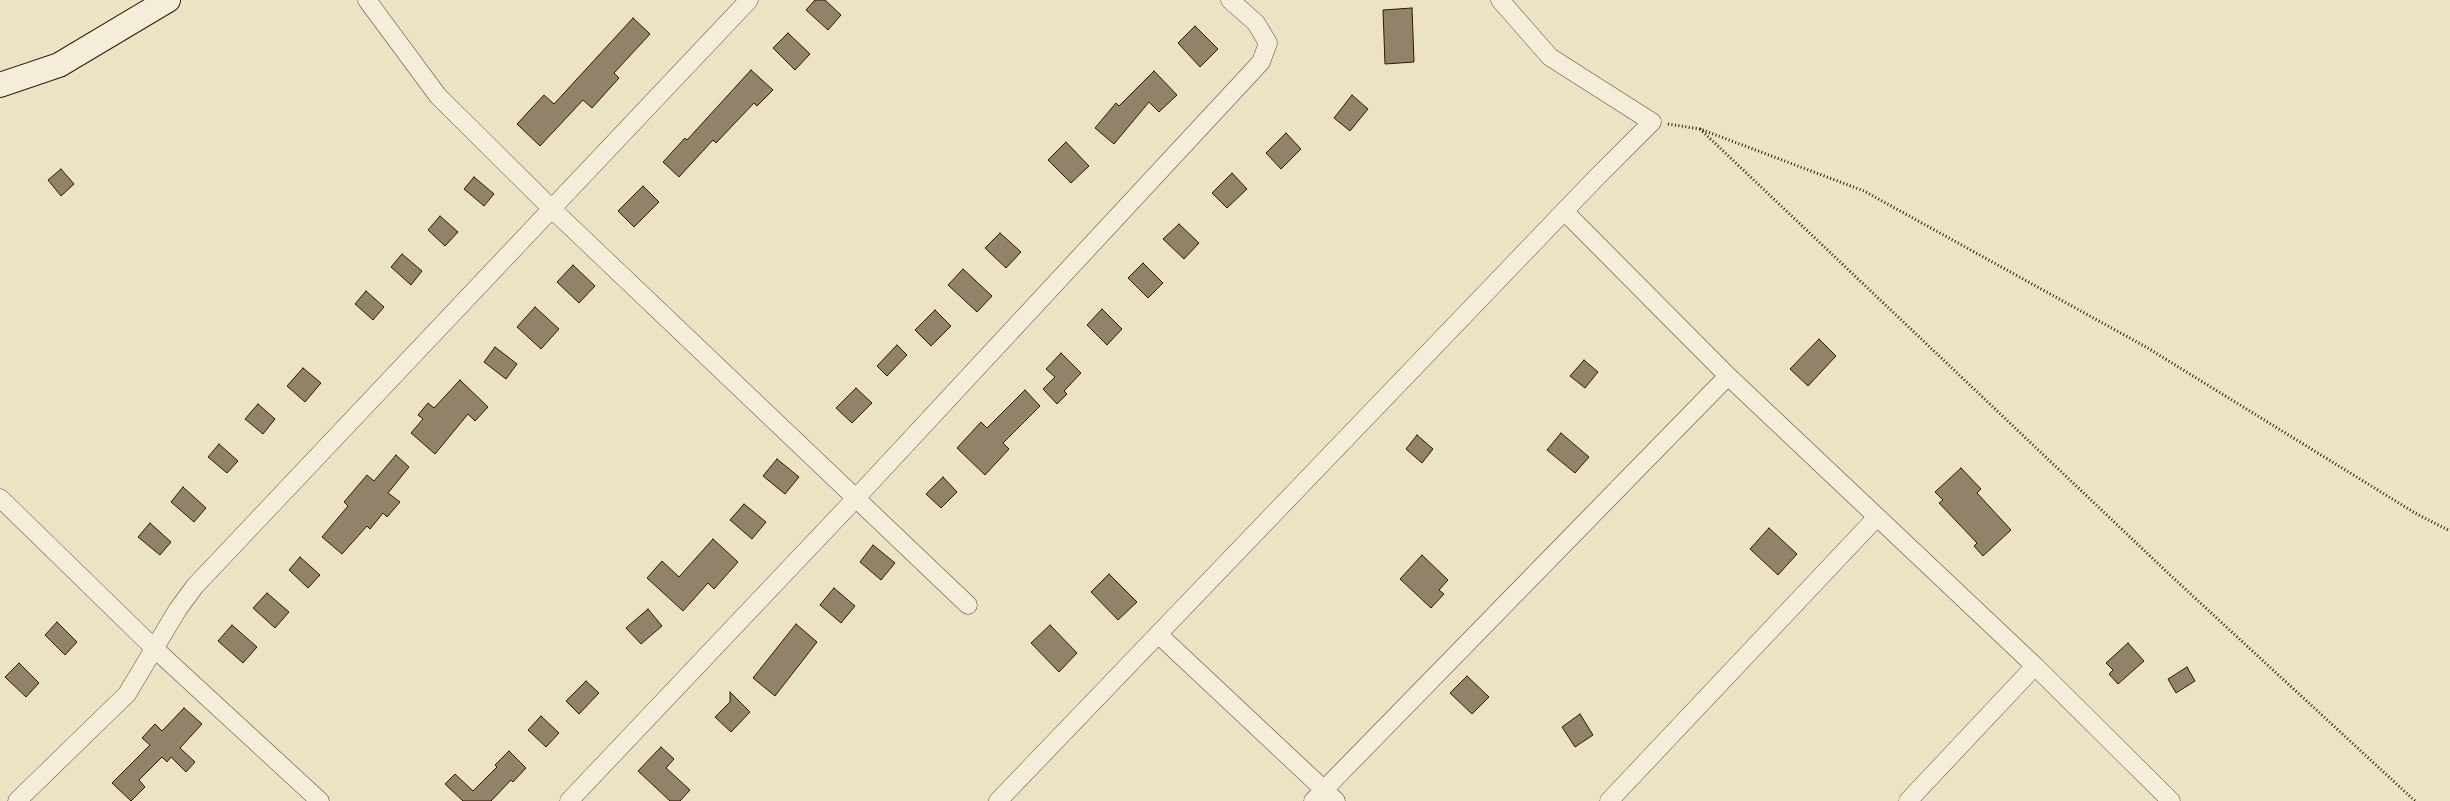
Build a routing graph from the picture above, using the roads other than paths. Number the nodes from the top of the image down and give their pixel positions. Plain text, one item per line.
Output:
1 (168, 0) edge
2 (367, 0) edge
3 (749, 0) edge
4 (1230, 0) edge
5 (1500, 0) edge
6 (0, 85) edge
7 (551, 208) junction
8 (1564, 212) junction
9 (1728, 376) junction
10 (857, 497) junction
11 (0, 498) edge
12 (1877, 518) junction
13 (968, 605) dead end
14 (1158, 634) junction
15 (155, 649) junction
16 (2034, 666) junction
17 (1325, 797) edge
18 (17, 801) edge
19 (320, 801) edge
20 (569, 801) edge
21 (998, 801) edge
22 (1610, 801) edge
23 (1908, 801) edge
24 (2171, 801) edge

1 - 6 street
2 - 7 street
3 - 7 street
4 - 10 street
5 - 8 street
7 - 10 street
7 - 15 street
8 - 9 street
8 - 14 street
9 - 12 street
9 - 17 street
10 - 13 street
10 - 20 street
11 - 15 street
12 - 16 street
12 - 22 street
14 - 17 street
14 - 21 street
15 - 18 street
15 - 19 street
16 - 23 street
16 - 24 street

